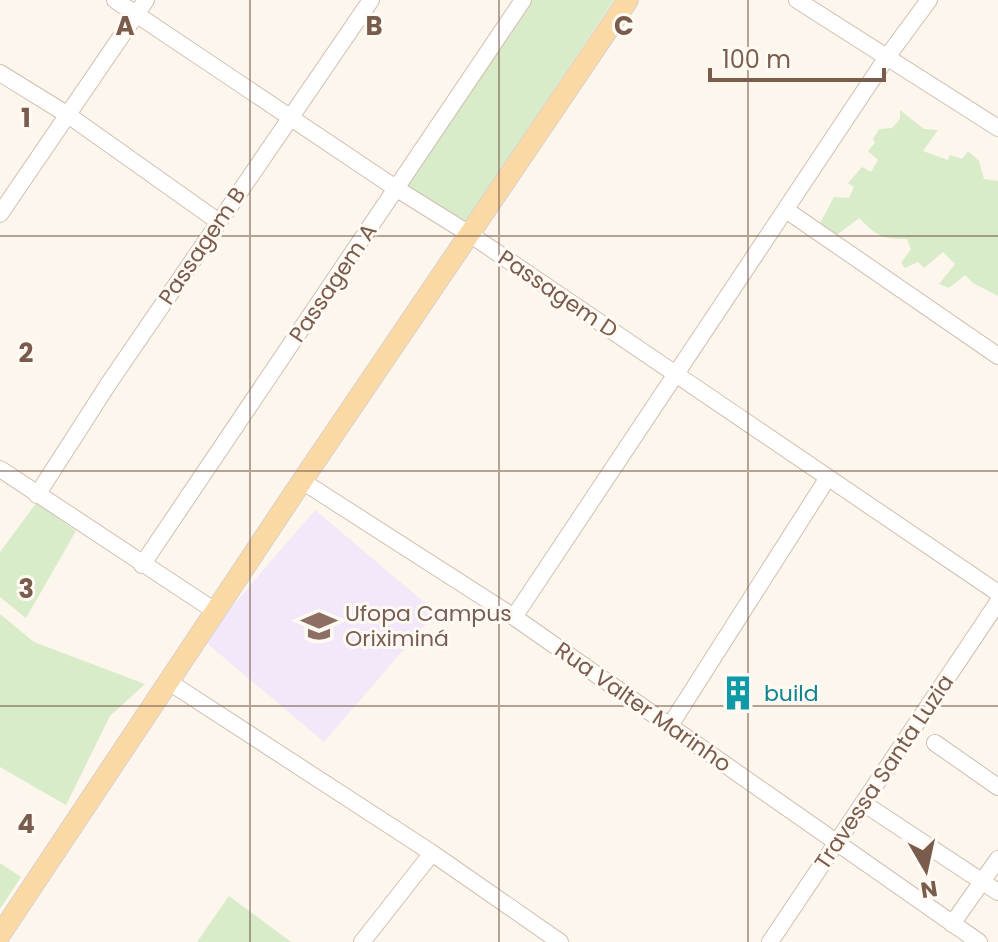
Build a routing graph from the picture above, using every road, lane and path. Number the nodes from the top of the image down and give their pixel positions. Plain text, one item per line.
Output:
1 (115, 0) edge
2 (146, 0) edge
3 (371, 0) edge
4 (523, 0) edge
5 (628, 0) edge
6 (797, 0) edge
7 (929, 0) edge
8 (137, 15) junction
9 (887, 57) junction
10 (0, 73) edge
11 (68, 115) junction
12 (292, 117) junction
13 (998, 128) edge
14 (397, 189) junction
15 (786, 210) junction
16 (0, 214) edge
17 (219, 222) junction
18 (471, 235) junction
19 (998, 356) edge
20 (676, 373) junction
21 (0, 469) edge
22 (827, 479) junction
23 (302, 481) junction
24 (37, 495) junction
25 (142, 565) junction
26 (998, 593) edge
27 (998, 602) edge
28 (215, 611) junction
29 (514, 617) junction
30 (169, 682) junction
31 (671, 724) junction
32 (935, 743) dead end
33 (998, 787) edge
34 (863, 803) junction
35 (837, 842) junction
36 (432, 853) junction
37 (998, 859) edge
38 (982, 881) junction
39 (998, 892) edge
40 (952, 924) junction
41 (0, 935) edge
42 (362, 942) edge
43 (560, 942) edge
44 (770, 942) edge
45 (979, 942) edge

1 - 8 street, Passagem D
2 - 8 street
3 - 12 street, Passagem B
4 - 14 street, Passagem A
5 - 18 main road
6 - 9 street
7 - 9 street
8 - 11 street
8 - 12 street, Passagem D
9 - 13 street
9 - 15 street
10 - 11 street
11 - 16 street
11 - 17 street
12 - 14 street, Passagem D
12 - 17 street, Passagem B
14 - 18 street, Passagem D
14 - 25 street, Passagem A
15 - 19 street
15 - 20 street
17 - 24 street, Passagem B
18 - 20 street, Passagem D
18 - 23 main road
20 - 22 street, Passagem D
20 - 29 street
21 - 24 street
22 - 26 street, Passagem D
22 - 31 street
23 - 28 main road
23 - 29 street, Rua Valter Marinho
24 - 25 street
25 - 28 street
27 - 34 street, Travessa Santa Luzia
28 - 30 main road
29 - 31 street, Rua Valter Marinho
30 - 36 street
30 - 41 main road
31 - 35 street, Rua Valter Marinho
32 - 33 street
34 - 35 street, Travessa Santa Luzia
34 - 38 street
35 - 40 street, Rua Valter Marinho
35 - 44 street, Travessa Santa Luzia
36 - 42 street
36 - 43 street
37 - 38 street
38 - 39 street
38 - 40 street
40 - 45 street, Rua Valter Marinho

